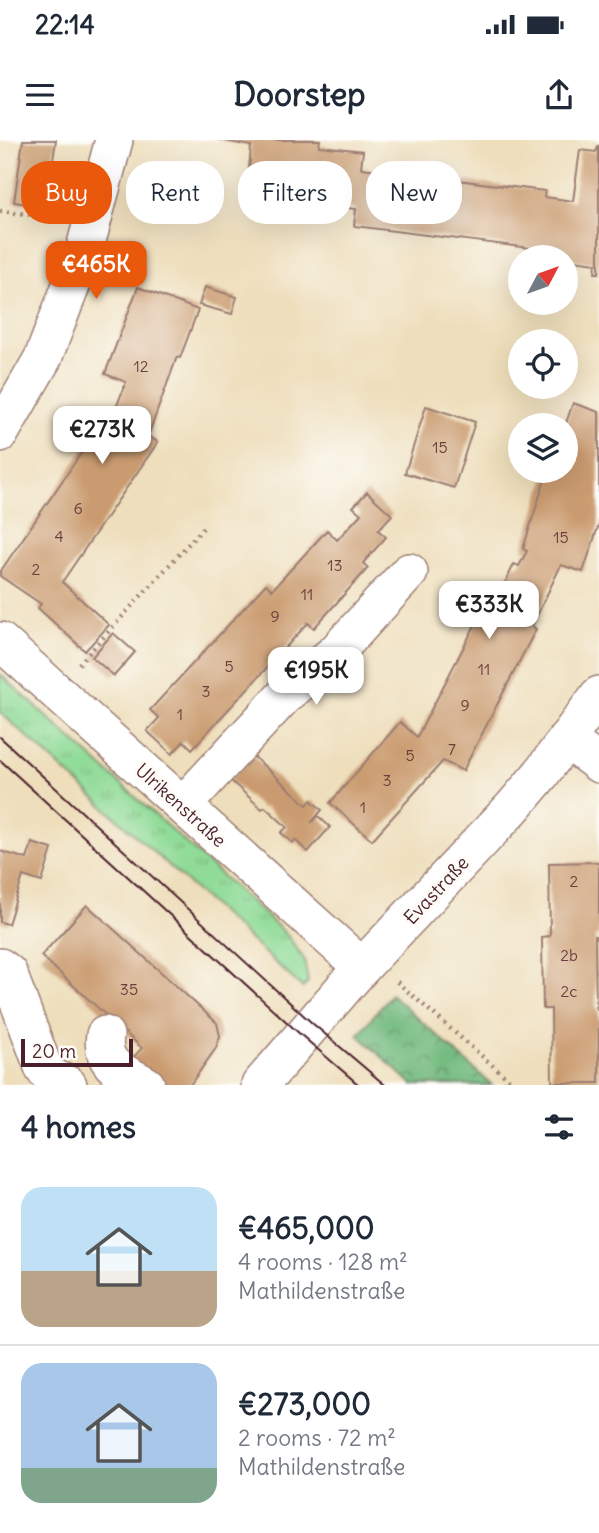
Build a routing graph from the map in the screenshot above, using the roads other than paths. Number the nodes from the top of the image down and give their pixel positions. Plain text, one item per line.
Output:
1 (114, 140) edge
2 (0, 433) edge
3 (409, 572) dead end
4 (0, 641) edge
5 (599, 695) edge
6 (566, 739) junction
7 (599, 764) edge
8 (182, 806) junction
9 (365, 966) junction
10 (0, 967) edge
11 (106, 1035) dead end
12 (68, 1085) edge
13 (146, 1085) edge
14 (260, 1085) edge

1 - 2 street
3 - 8 street
4 - 8 street, Ulrikenstraße
5 - 6 street, Evastraße
6 - 7 street
6 - 9 street, Evastraße
8 - 9 street, Ulrikenstraße
9 - 14 street, Evastraße
10 - 12 street
11 - 13 street

